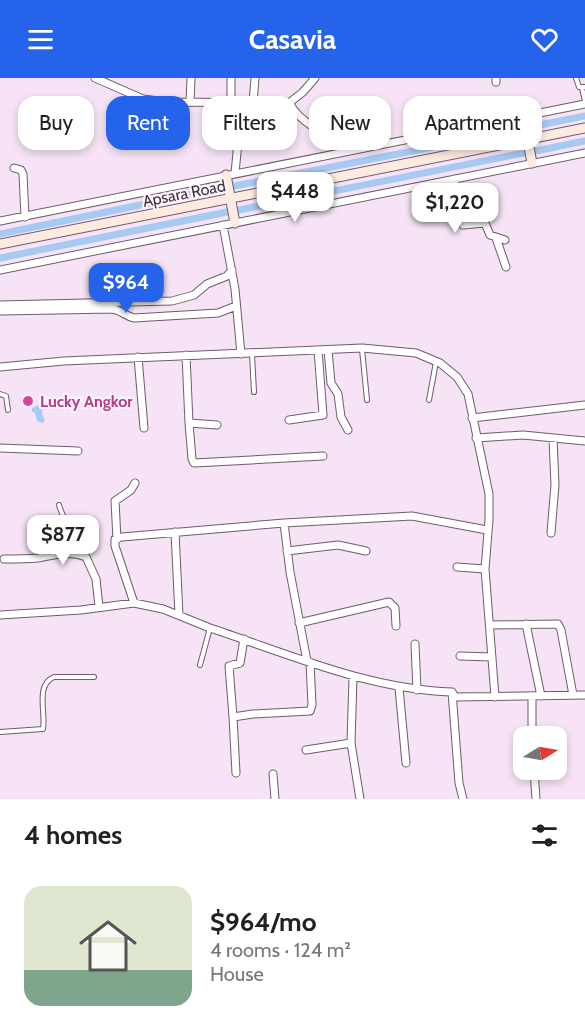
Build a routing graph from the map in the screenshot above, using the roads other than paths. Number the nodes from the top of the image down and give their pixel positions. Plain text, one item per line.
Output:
1 (95, 78) edge
2 (191, 78) edge
3 (231, 78) edge
4 (255, 78) edge
5 (315, 78) edge
6 (576, 78) edge
7 (583, 88) edge
8 (136, 96) edge
9 (231, 96) edge
10 (254, 96) edge
11 (297, 97) edge
12 (190, 102) joint
13 (202, 102) edge
14 (585, 102) edge
15 (542, 112) edge
16 (297, 114) edge
17 (309, 123) edge
18 (585, 128) edge
19 (542, 137) edge
20 (234, 150) edge
21 (349, 150) edge
22 (477, 150) edge
23 (530, 150) edge
24 (585, 153) edge
25 (532, 164) junction
26 (14, 168) dead end
27 (230, 174) junction
28 (454, 179) junction
29 (230, 199) junction
30 (25, 217) junction
31 (0, 221) edge
32 (235, 223) junction
33 (223, 225) junction
34 (496, 238) junction
35 (505, 240) dead end
36 (0, 244) edge
37 (506, 267) dead end
38 (0, 270) edge
39 (232, 270) junction
40 (0, 305) edge
41 (237, 306) junction
42 (0, 311) edge
43 (362, 348) junction
44 (318, 350) junction
45 (328, 350) junction
46 (241, 354) junction
47 (252, 354) junction
48 (186, 355) junction
49 (138, 357) junction
50 (436, 362) junction
51 (0, 367) edge
52 (254, 392) dead end
53 (0, 394) edge
54 (366, 400) dead end
55 (429, 400) dead end
56 (585, 405) edge
57 (8, 410) dead end
58 (472, 418) junction
59 (289, 420) dead end
60 (189, 423) junction
61 (217, 425) dead end
62 (144, 428) dead end
63 (348, 430) dead end
64 (476, 438) junction
65 (554, 438) junction
66 (585, 441) edge
67 (0, 448) edge
68 (78, 451) dead end
69 (323, 456) dead end
70 (135, 483) dead end
71 (59, 505) dead end
72 (284, 523) junction
73 (487, 530) junction
74 (175, 532) junction
75 (551, 533) dead end
76 (117, 538) junction
77 (366, 550) dead end
78 (287, 551) junction
79 (86, 557) junction
80 (4, 559) dead end
81 (457, 567) dead end
82 (485, 569) junction
83 (134, 603) junction
84 (99, 607) junction
85 (0, 615) edge
86 (179, 615) junction
87 (299, 623) junction
88 (526, 624) junction
89 (490, 625) junction
90 (396, 626) dead end
91 (210, 628) junction
92 (244, 639) junction
93 (415, 644) dead end
94 (460, 656) dead end
95 (492, 657) junction
96 (308, 662) junction
97 (200, 665) dead end
98 (94, 677) dead end
99 (353, 677) junction
100 (399, 688) junction
101 (417, 690) junction
102 (452, 692) junction
103 (573, 695) junction
104 (585, 695) edge
105 (531, 696) junction
106 (541, 696) junction
107 (495, 697) junction
108 (233, 717) junction
109 (532, 726) edge
110 (0, 732) edge
111 (351, 742) junction
112 (306, 750) dead end
113 (406, 763) dead end
114 (236, 773) dead end
115 (273, 774) dead end
116 (535, 780) edge
117 (275, 799) edge
118 (360, 799) edge
119 (463, 799) edge
120 (536, 799) edge

1 - 8 street
2 - 12 street
3 - 9 street
4 - 10 street
5 - 11 street
6 - 7 lane
7 - 14 lane
12 - 13 street
14 - 15 street
16 - 17 street
18 - 19 main road, Apsara Road
20 - 27 street
21 - 27 street
22 - 29 main road, Apsara Road
23 - 25 main road
24 - 25 street
25 - 28 street
26 - 30 street
27 - 29 main road
27 - 30 street
28 - 32 street
28 - 34 street
29 - 32 main road
29 - 36 main road, Apsara Road
30 - 31 street
32 - 33 street
33 - 38 street
33 - 39 street
34 - 35 street
34 - 37 street
39 - 40 street
39 - 41 street
41 - 42 street
41 - 46 street
43 - 45 street
43 - 50 street
43 - 54 lane
44 - 45 street
44 - 47 street
44 - 59 street
45 - 63 street
46 - 47 street
46 - 48 street
47 - 52 lane
48 - 49 street
48 - 60 street
49 - 51 street
49 - 62 street
50 - 55 lane
50 - 58 street
53 - 57 lane
56 - 58 street
58 - 64 street
60 - 61 street
60 - 69 street
64 - 65 street
64 - 73 street
65 - 66 street
65 - 75 street
67 - 68 street
70 - 76 street
71 - 79 lane
72 - 73 street
72 - 74 street
72 - 78 street
73 - 82 street
74 - 76 street
74 - 86 street
76 - 83 street
77 - 78 street
78 - 87 street
79 - 80 street
79 - 84 street
81 - 82 street
82 - 89 street
83 - 84 street
83 - 86 street
84 - 85 street
86 - 91 street
87 - 90 street
87 - 96 street
88 - 89 street
88 - 103 street
88 - 106 street
89 - 95 street
91 - 92 street
91 - 97 lane
92 - 96 street
92 - 108 street
93 - 101 street
94 - 95 street
95 - 107 street
96 - 99 street
96 - 108 street
98 - 110 lane
99 - 100 street
99 - 111 street
100 - 101 street
100 - 113 street
101 - 102 street
102 - 107 street
102 - 119 street
103 - 104 street
103 - 106 street
105 - 106 street
105 - 107 street
105 - 109 street
108 - 114 street
111 - 112 street
111 - 118 street
115 - 117 street
116 - 120 street

